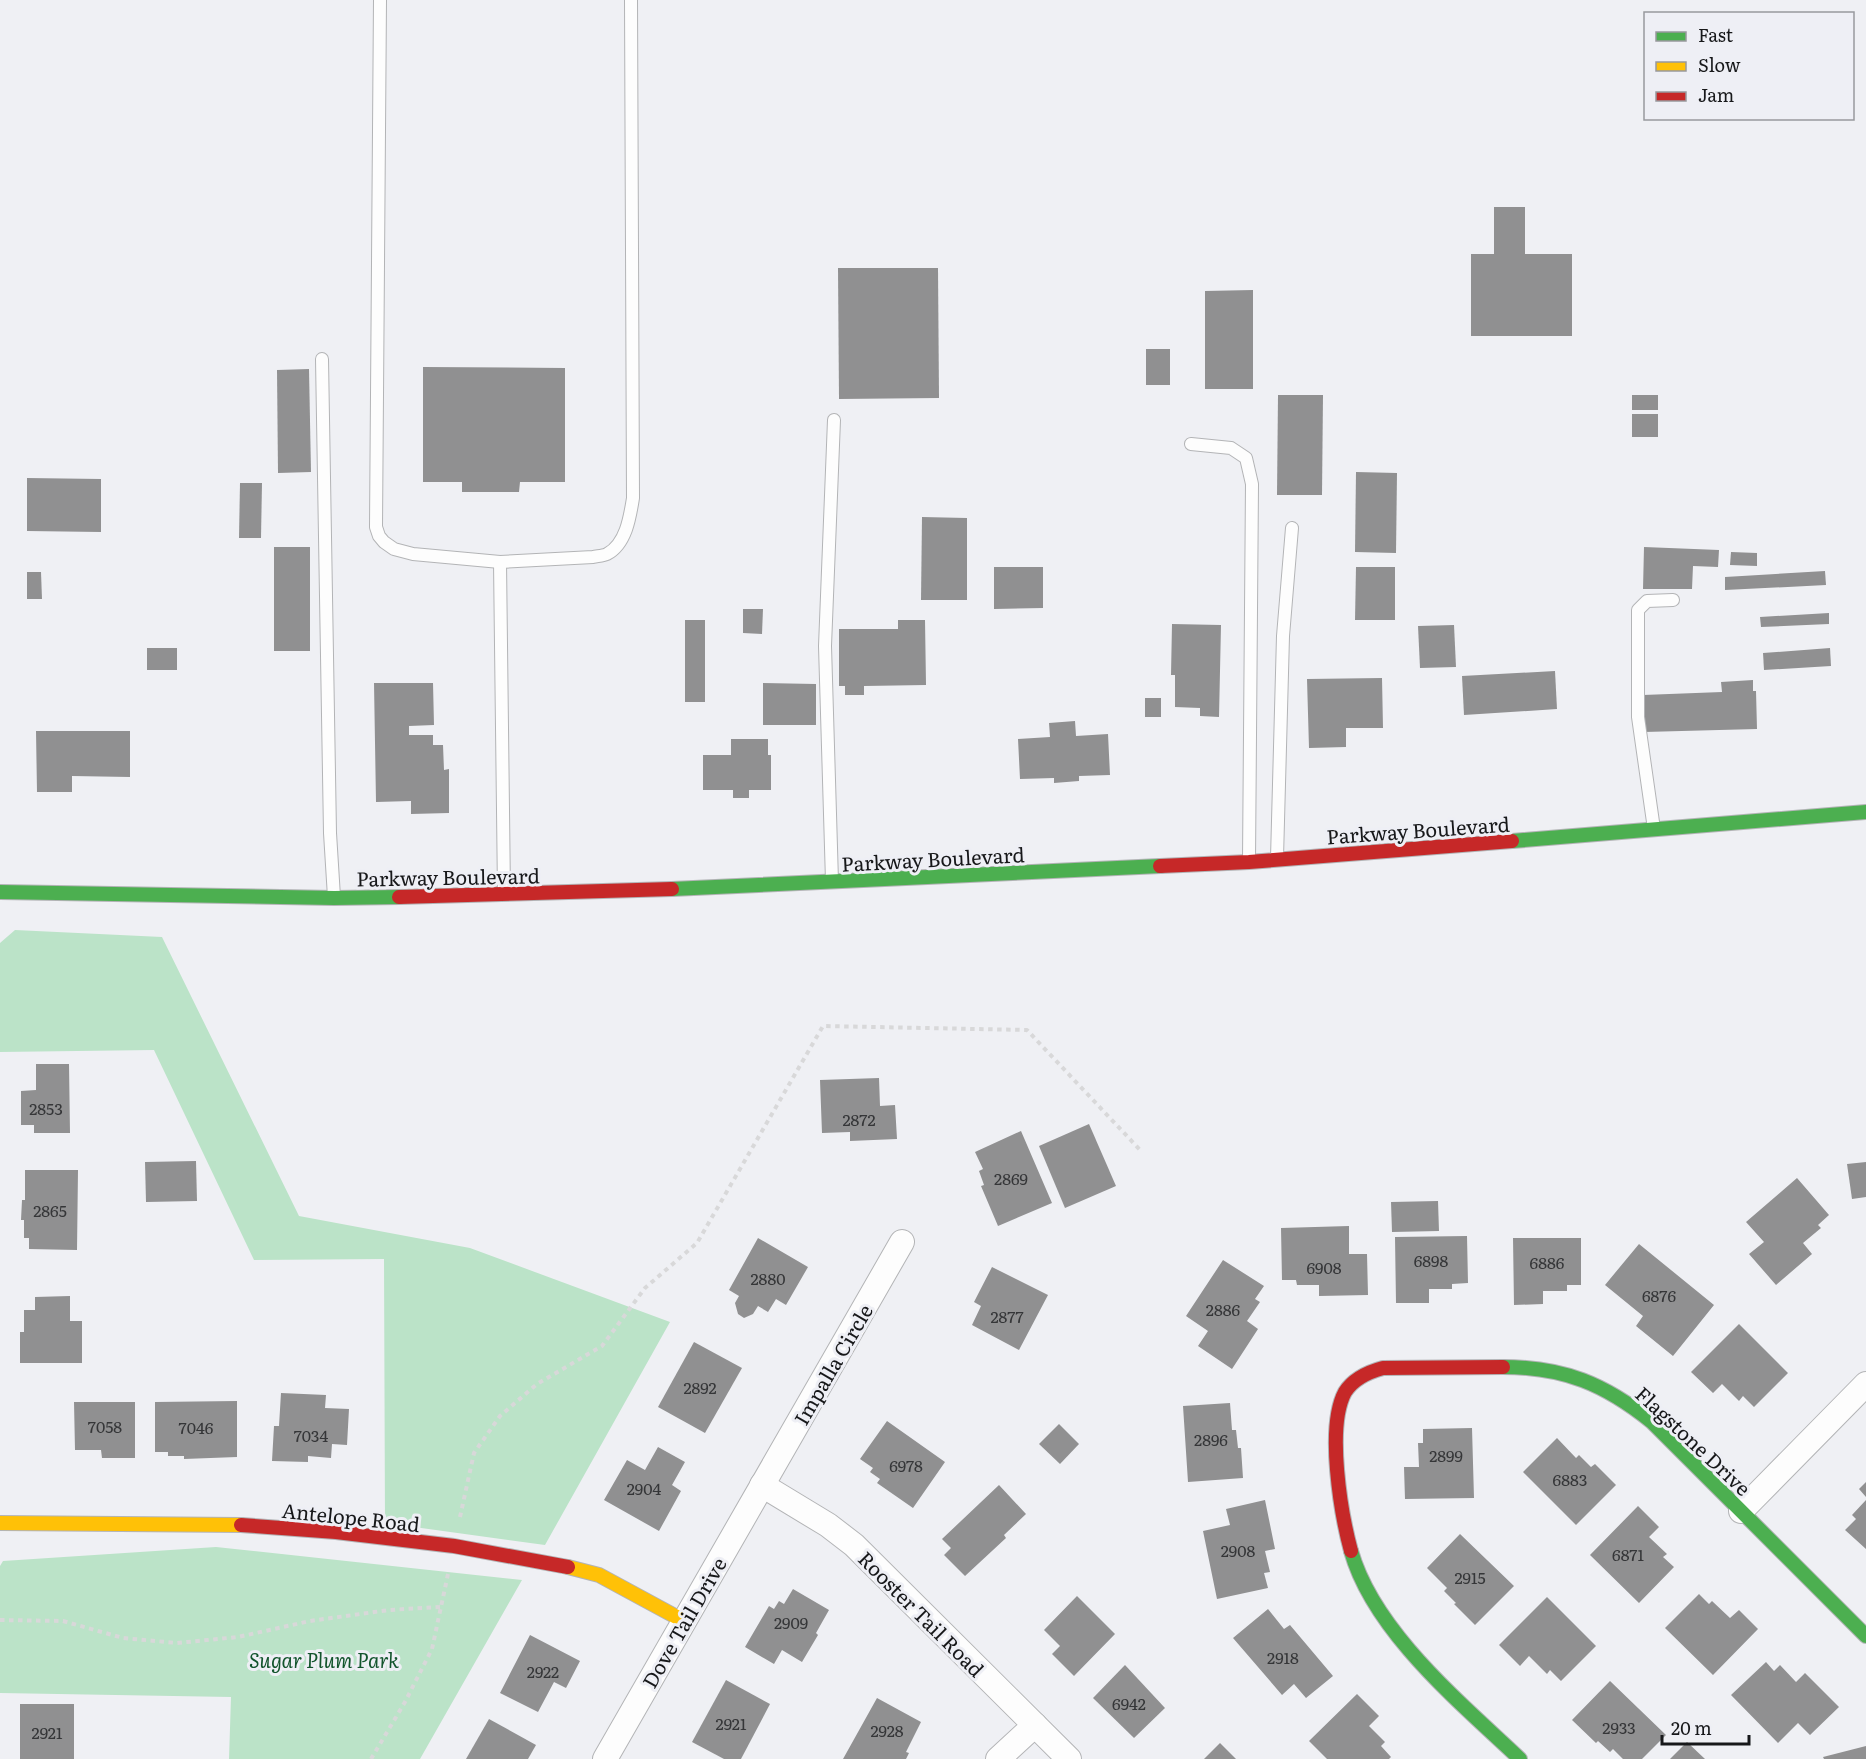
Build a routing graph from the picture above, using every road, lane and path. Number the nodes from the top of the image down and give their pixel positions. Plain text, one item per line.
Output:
1 (380, 0) edge
2 (631, 0) edge
3 (322, 359) dead end
4 (834, 420) dead end
5 (1191, 444) dead end
6 (1292, 528) dead end
7 (500, 562) junction
8 (1673, 600) dead end
9 (1866, 812) edge
10 (1654, 830) junction
11 (1277, 860) junction
12 (1249, 862) junction
13 (832, 883) junction
14 (0, 892) edge
15 (504, 895) junction
16 (334, 898) junction
17 (1142, 1152) dead end
18 (902, 1242) dead end
19 (1866, 1384) edge
20 (762, 1485) junction
21 (1741, 1511) junction
22 (0, 1524) edge
23 (459, 1525) dead end
24 (450, 1567) dead end
25 (440, 1607) junction
26 (0, 1620) edge
27 (684, 1621) junction
28 (1866, 1636) edge
29 (1035, 1725) junction
30 (371, 1759) edge
31 (605, 1759) edge
32 (998, 1759) edge
33 (1069, 1759) edge
34 (1520, 1759) edge

1 - 7 lane
2 - 7 lane
3 - 16 lane
4 - 13 lane
5 - 12 lane
6 - 11 lane
7 - 15 lane
8 - 10 lane
9 - 10 street, Parkway Boulevard
10 - 11 street, Parkway Boulevard
11 - 12 street, Parkway Boulevard
12 - 13 street, Parkway Boulevard
13 - 15 street, Parkway Boulevard
14 - 16 street, Parkway Boulevard
15 - 16 street, Parkway Boulevard
17 - 23 path
18 - 20 street, Impalla Circle
19 - 21 street
20 - 27 street, Dove Tail Drive
20 - 29 street, Rooster Tail Road
21 - 28 street, Flagstone Drive
21 - 34 street, Flagstone Drive
22 - 27 street, Antelope Road
24 - 25 path
25 - 26 path
25 - 30 path
27 - 31 street, Dove Tail Drive
29 - 32 street
29 - 33 street, Rooster Tail Road

